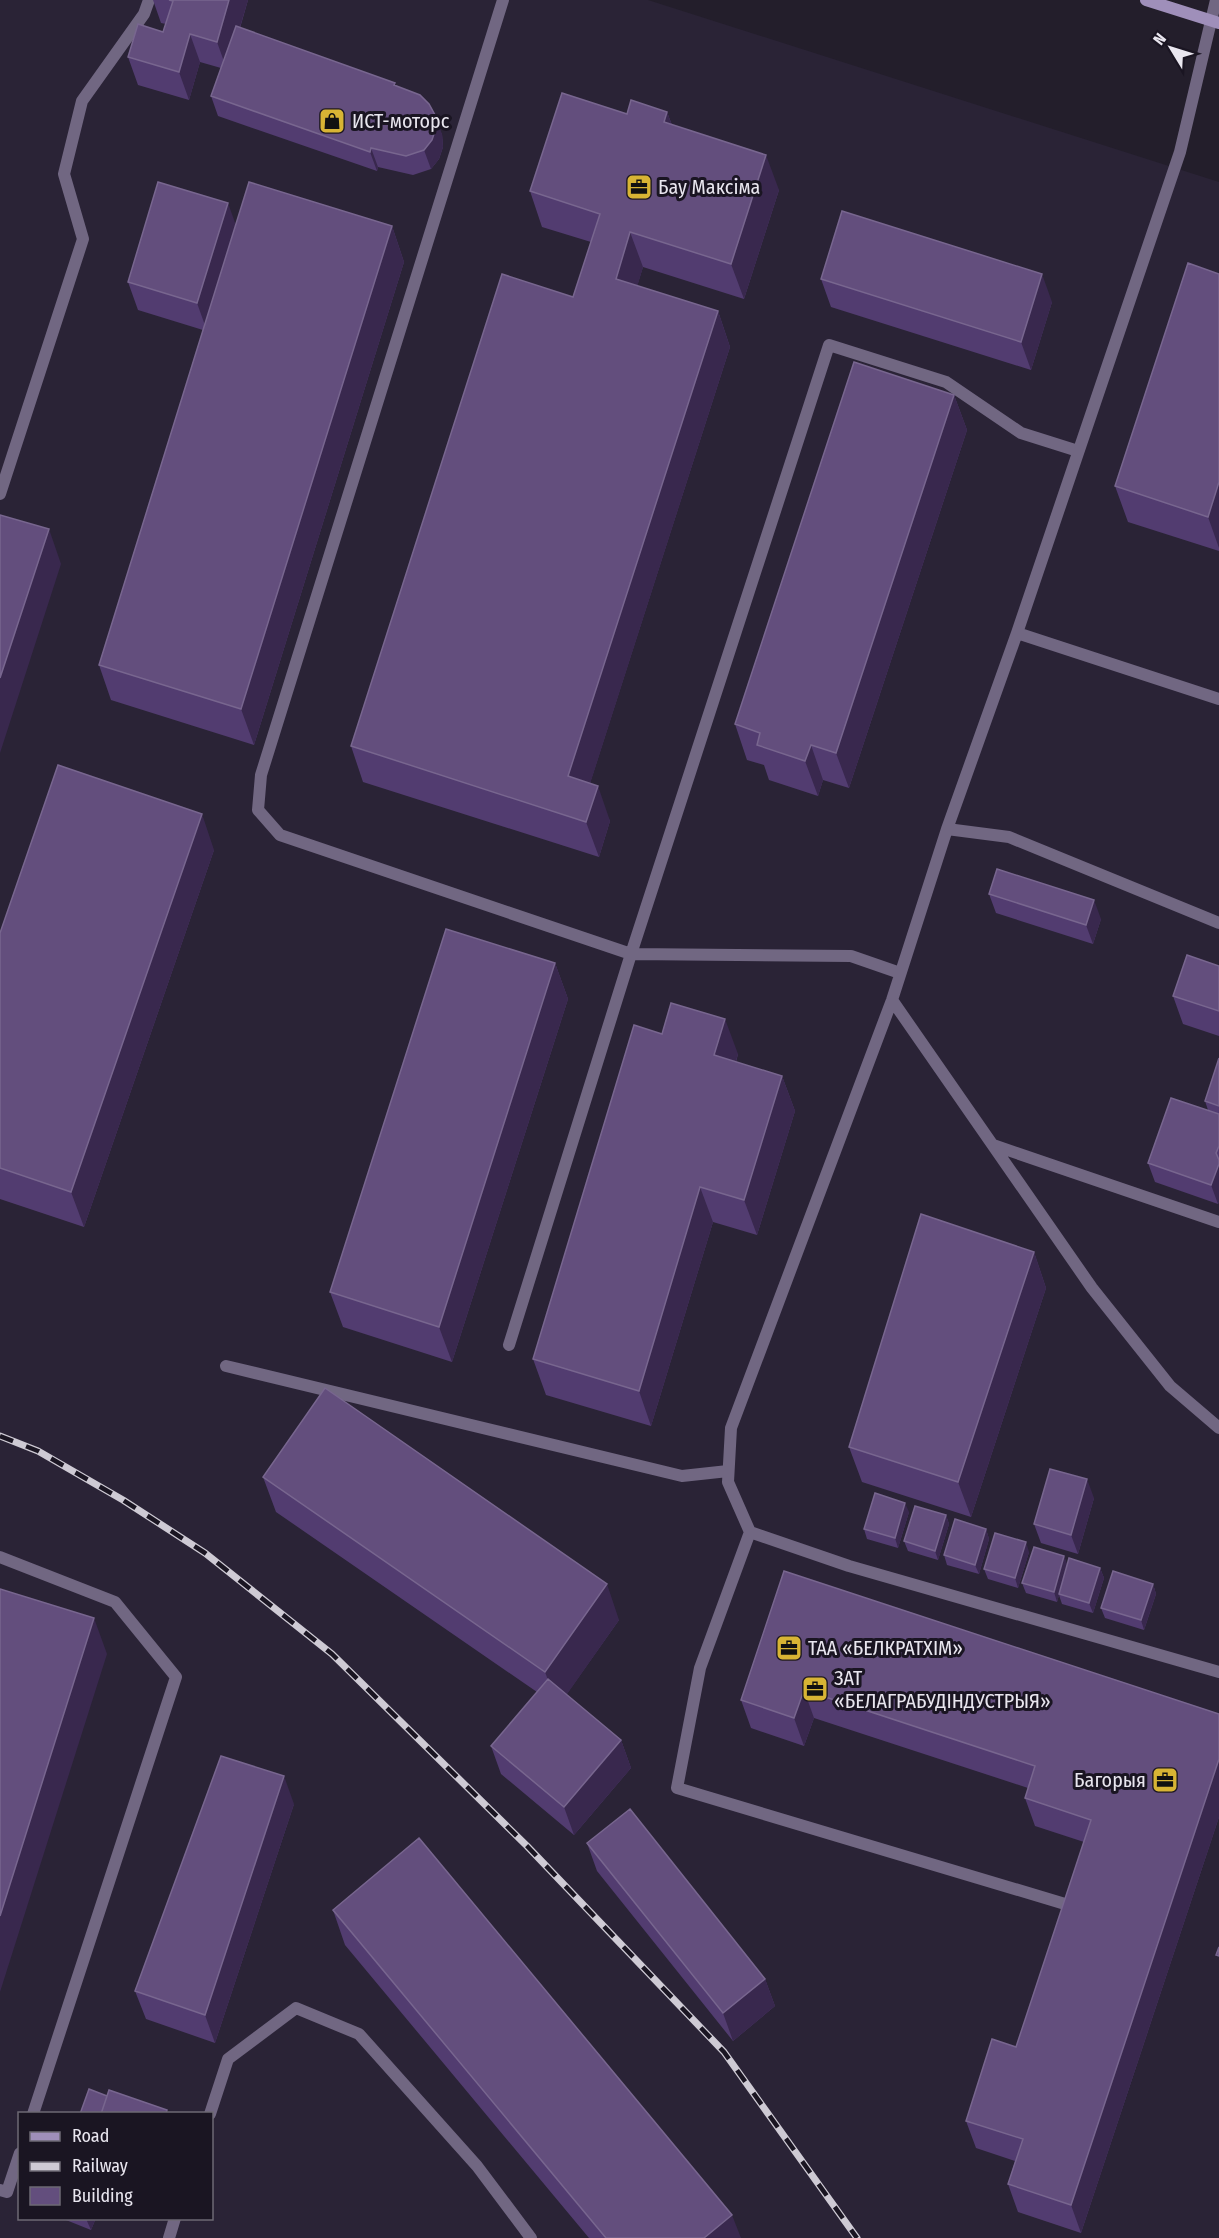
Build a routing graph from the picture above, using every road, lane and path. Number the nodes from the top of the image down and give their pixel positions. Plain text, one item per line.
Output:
1 (149, 0) edge
2 (503, 0) edge
3 (1146, 0) edge
4 (1216, 0) edge
5 (1215, 22) edge
6 (1078, 451) junction
7 (0, 494) edge
8 (1017, 633) junction
9 (1219, 699) edge
10 (946, 829) junction
11 (1219, 923) edge
12 (631, 954) junction
13 (900, 974) junction
14 (892, 1000) junction
15 (993, 1145) junction
16 (1219, 1222) edge
17 (509, 1345) dead end
18 (226, 1366) dead end
19 (1219, 1428) edge
20 (728, 1471) junction
21 (750, 1532) junction
22 (0, 1557) edge
23 (1219, 1672) edge
24 (1065, 1904) edge
25 (34, 2112) edge
26 (211, 2112) edge
27 (18, 2159) edge
28 (0, 2190) edge
29 (174, 2220) edge
30 (168, 2238) edge
31 (531, 2238) edge

1 - 7 lane
2 - 12 lane
3 - 5 street
4 - 5 lane
5 - 6 lane
6 - 8 lane
6 - 12 lane
8 - 9 lane
8 - 10 lane
10 - 11 lane
10 - 13 lane
12 - 13 lane
12 - 17 lane
13 - 14 lane
14 - 15 lane
14 - 20 lane
15 - 16 lane
15 - 19 lane
18 - 20 lane
20 - 21 lane
21 - 23 lane
21 - 24 lane
22 - 25 lane
26 - 31 lane
27 - 28 lane
29 - 30 lane

